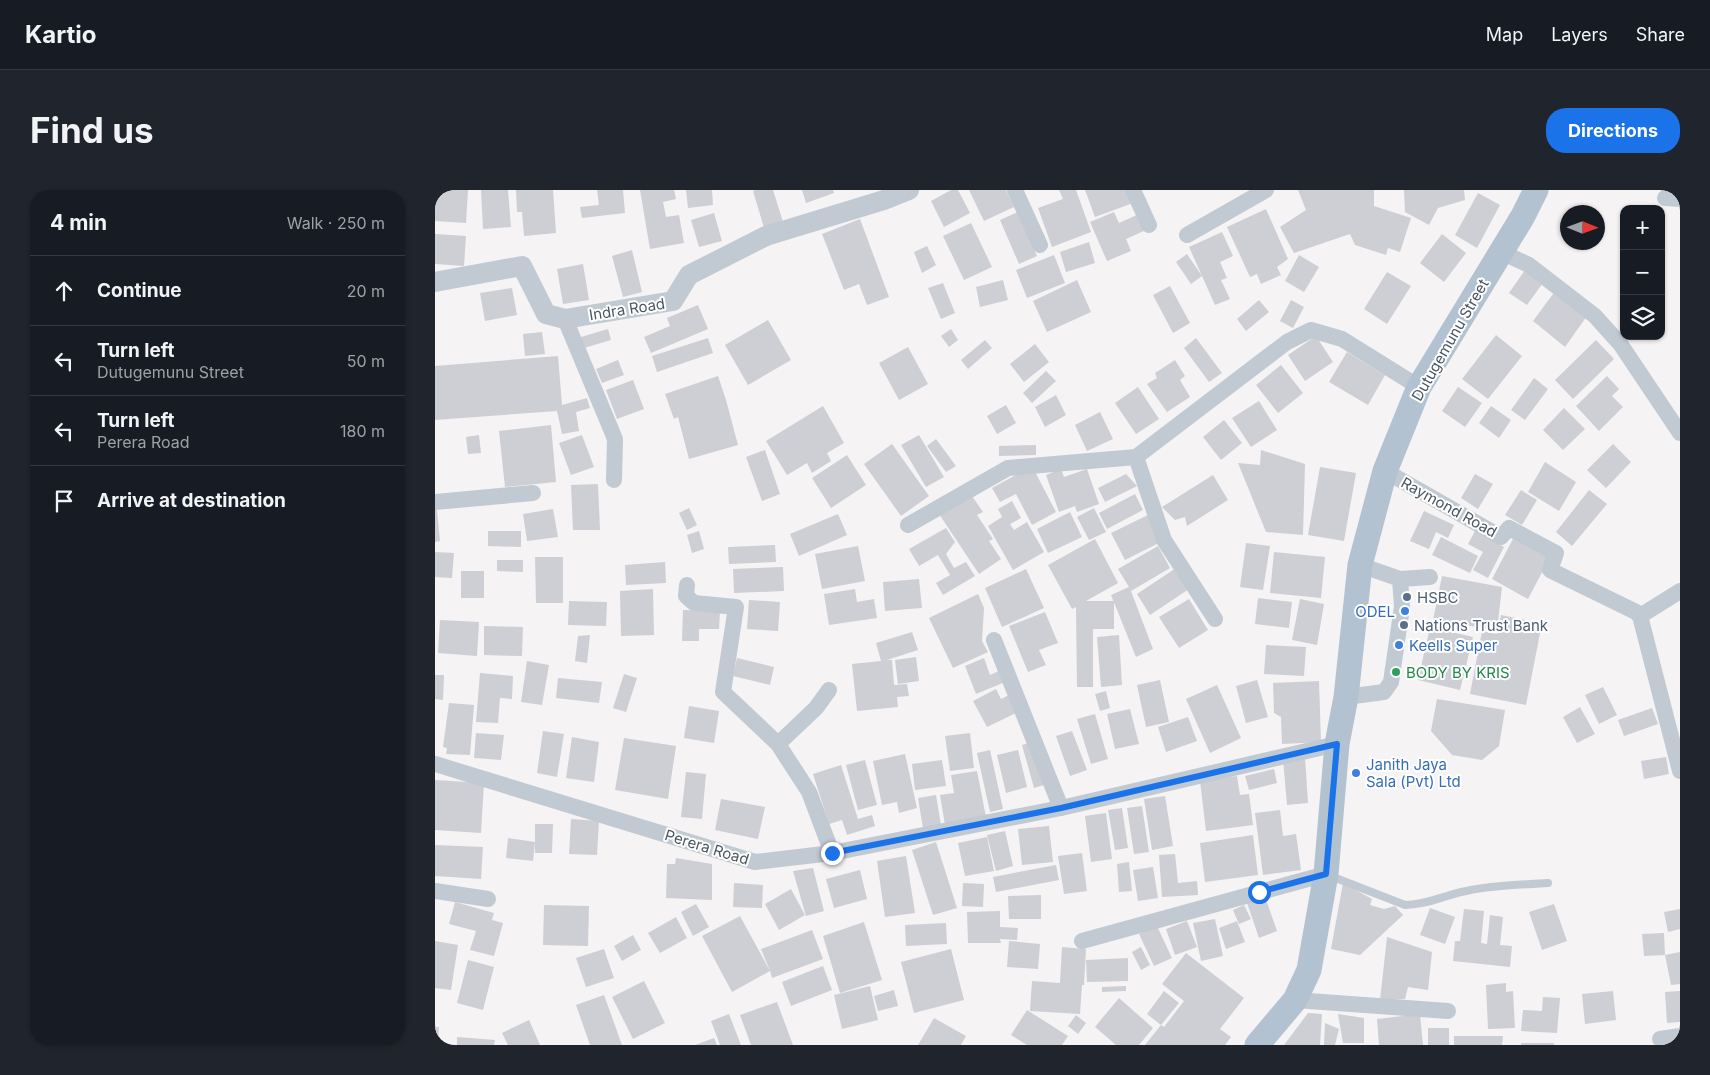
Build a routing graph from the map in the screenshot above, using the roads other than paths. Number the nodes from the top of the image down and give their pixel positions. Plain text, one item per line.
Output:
1 (909, 190) edge
2 (1015, 190) edge
3 (1133, 190) edge
4 (1266, 190) edge
5 (1536, 190) edge
6 (1149, 225) dead end
7 (1187, 235) dead end
8 (1040, 245) dead end
9 (1501, 252) junction
10 (435, 282) edge
11 (565, 319) junction
12 (1419, 387) junction
13 (1680, 433) edge
14 (1136, 457) junction
15 (1385, 471) junction
16 (614, 480) dead end
17 (533, 493) dead end
18 (435, 502) edge
19 (908, 525) dead end
20 (1360, 565) junction
21 (1430, 577) dead end
22 (1400, 579) junction
23 (687, 585) dead end
24 (1680, 590) edge
25 (1640, 616) junction
26 (1215, 619) dead end
27 (994, 640) dead end
28 (829, 690) dead end
29 (1346, 697) junction
30 (778, 744) junction
31 (1337, 744) junction
32 (435, 764) edge
33 (1680, 771) edge
34 (1061, 808) junction
35 (832, 853) junction
36 (1326, 874) junction
37 (1548, 883) dead end
38 (435, 891) edge
39 (488, 899) dead end
40 (1081, 941) dead end
41 (1295, 1000) junction
42 (1449, 1011) dead end
43 (1680, 1036) edge
44 (1660, 1039) dead end
45 (1257, 1045) edge

1 - 11 street, Indra Road
2 - 8 street
3 - 6 street
4 - 7 street
5 - 9 main road, Dutugemunu Street
9 - 12 main road, Dutugemunu Street
9 - 13 street
10 - 11 street
11 - 16 street
12 - 14 street
12 - 15 main road, Dutugemunu Street
14 - 19 street
14 - 26 street
15 - 20 main road, Dutugemunu Street
15 - 25 street, Raymond Road
17 - 18 street
20 - 22 street
20 - 29 main road, Dutugemunu Street
21 - 22 street
22 - 29 street
23 - 30 street
24 - 25 street
25 - 33 street
27 - 34 street
28 - 30 street
29 - 31 main road, Dutugemunu Street
30 - 35 street
31 - 34 street, Perera Road
31 - 36 main road, Dutugemunu Street
32 - 35 street, Perera Road
34 - 35 street, Perera Road
36 - 37 lane
36 - 40 street
36 - 41 main road, Dutugemunu Street
38 - 39 street
41 - 42 street
41 - 45 main road, Dutugemunu Street
43 - 44 street

